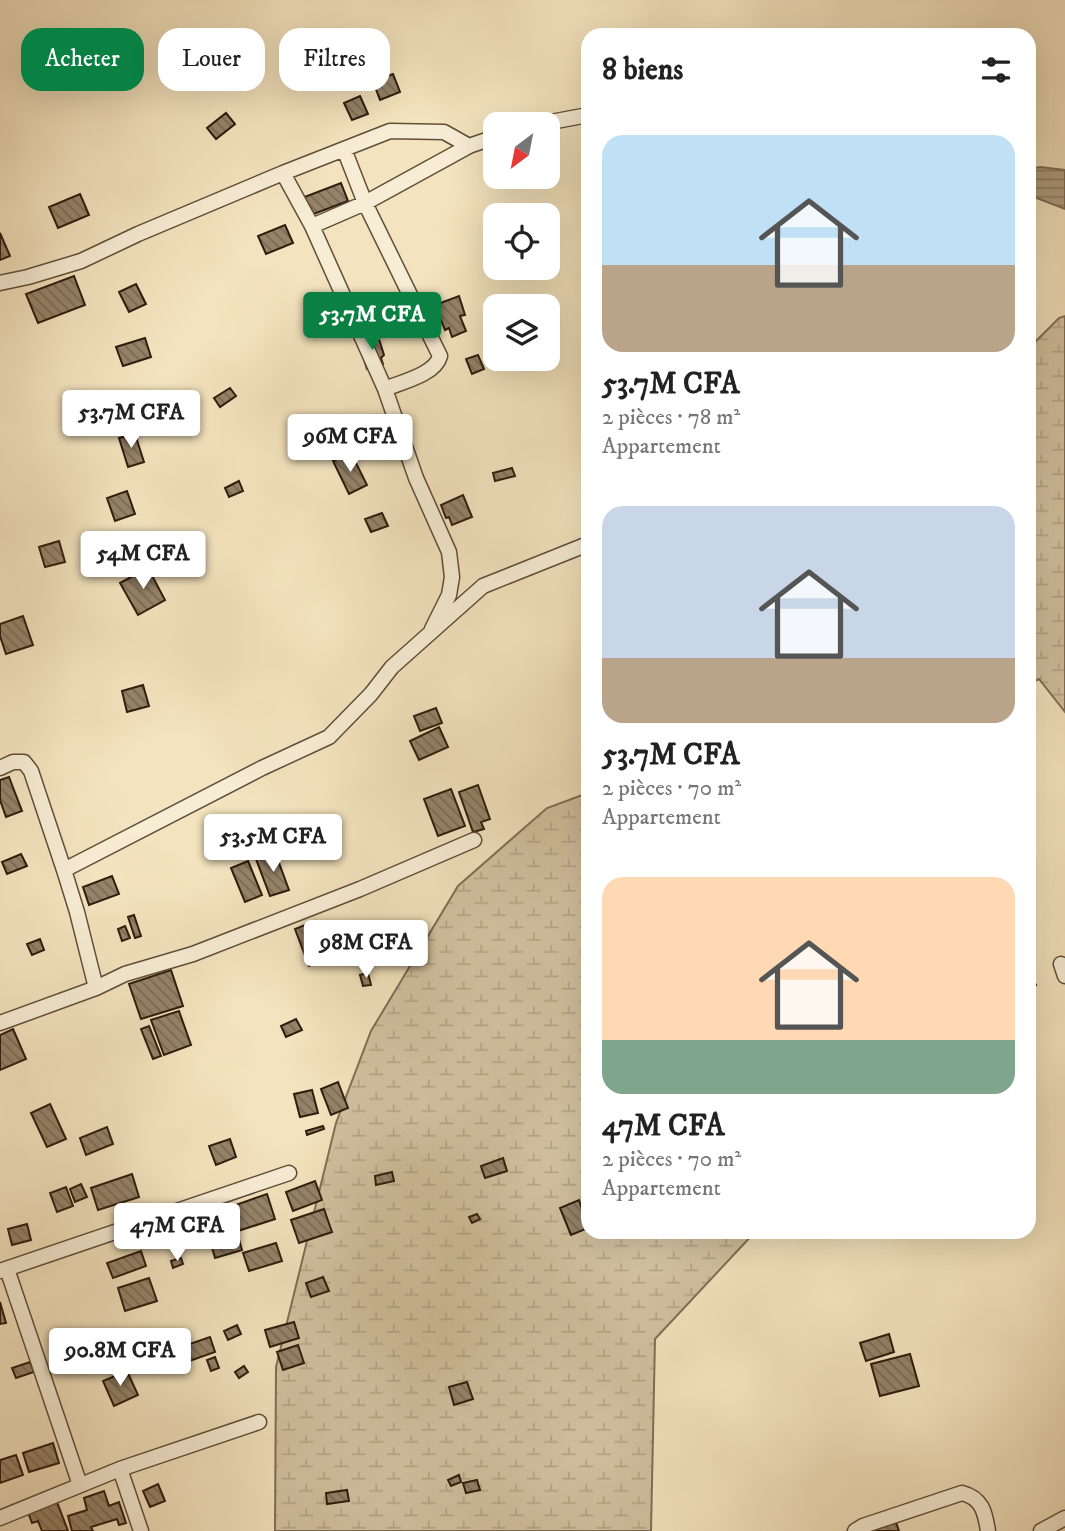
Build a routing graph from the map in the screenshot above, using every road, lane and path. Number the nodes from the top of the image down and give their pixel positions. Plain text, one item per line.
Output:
1 (581, 116) edge
2 (560, 120) edge
3 (483, 141) edge
4 (469, 146) junction
5 (344, 149) junction
6 (283, 173) junction
7 (365, 203) junction
8 (312, 226) junction
9 (0, 283) edge
10 (385, 389) junction
11 (581, 547) edge
12 (428, 637) junction
13 (0, 768) edge
14 (474, 839) dead end
15 (64, 870) junction
16 (96, 988) junction
17 (0, 1023) edge
18 (289, 1173) dead end
19 (4, 1270) edge
20 (259, 1422) dead end
21 (120, 1469) junction
22 (80, 1485) junction
23 (1065, 1518) edge
24 (3, 1522) edge
25 (141, 1531) edge
26 (855, 1531) edge
27 (988, 1531) edge
28 (1041, 1531) edge

1 - 2 street
3 - 4 street
4 - 5 street
4 - 7 street
5 - 6 street
5 - 7 street
6 - 8 street
6 - 9 street
7 - 8 street
7 - 10 street
8 - 10 street
10 - 12 street
11 - 12 street
12 - 15 street
13 - 15 street
14 - 16 street
15 - 16 street
16 - 17 street
18 - 19 street
19 - 22 street
20 - 21 street
21 - 22 street
21 - 25 street
22 - 24 street
23 - 28 street
26 - 27 street

